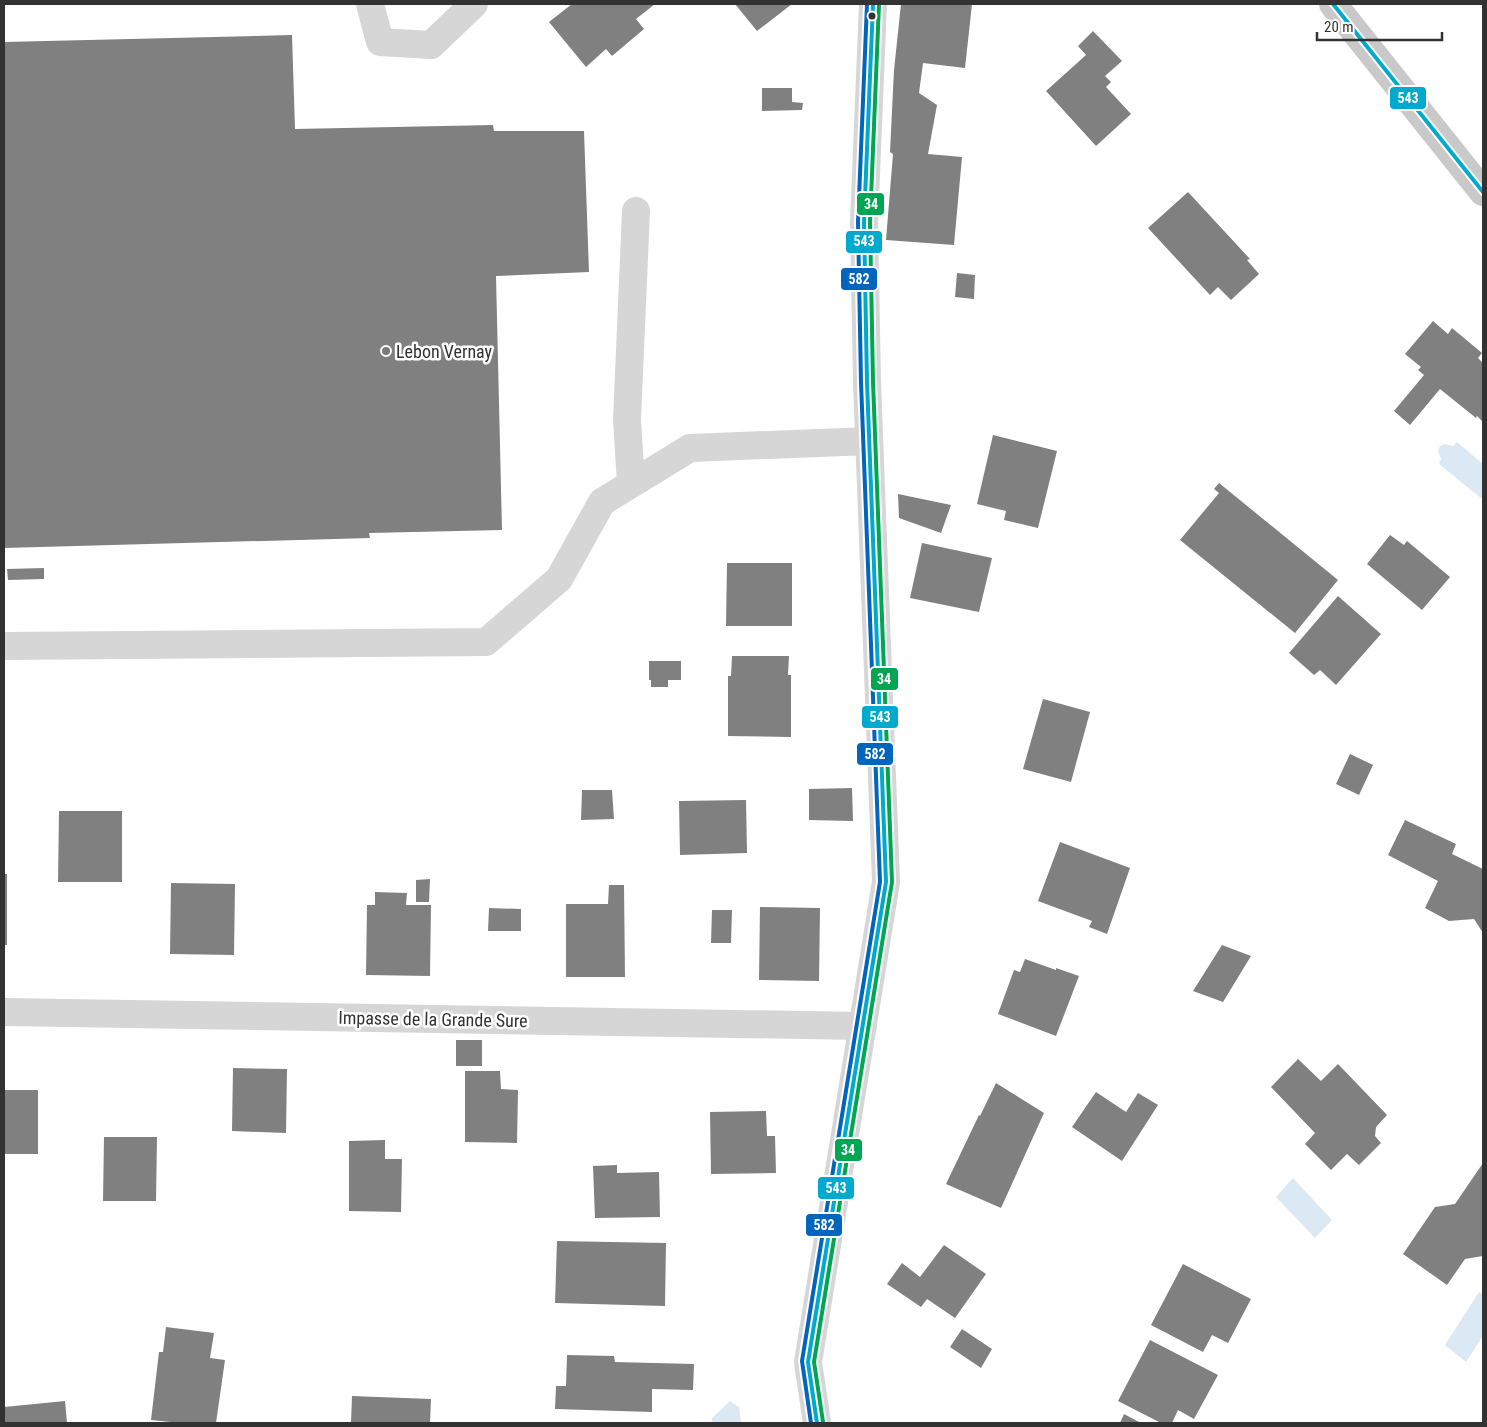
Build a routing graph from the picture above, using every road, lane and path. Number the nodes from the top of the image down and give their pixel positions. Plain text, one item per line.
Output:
1 (370, 4) edge
2 (474, 4) edge
3 (873, 4) edge
4 (1333, 4) edge
5 (1483, 192) edge
6 (636, 211) dead end
7 (869, 441) junction
8 (631, 484) junction
9 (4, 646) edge
10 (4, 1012) edge
11 (863, 1026) junction
12 (817, 1423) edge

1 - 2 street
3 - 7 street
4 - 5 main road
6 - 8 street
7 - 8 street
7 - 11 street
8 - 9 street
10 - 11 street, Impasse de la Grande Sure
11 - 12 street

